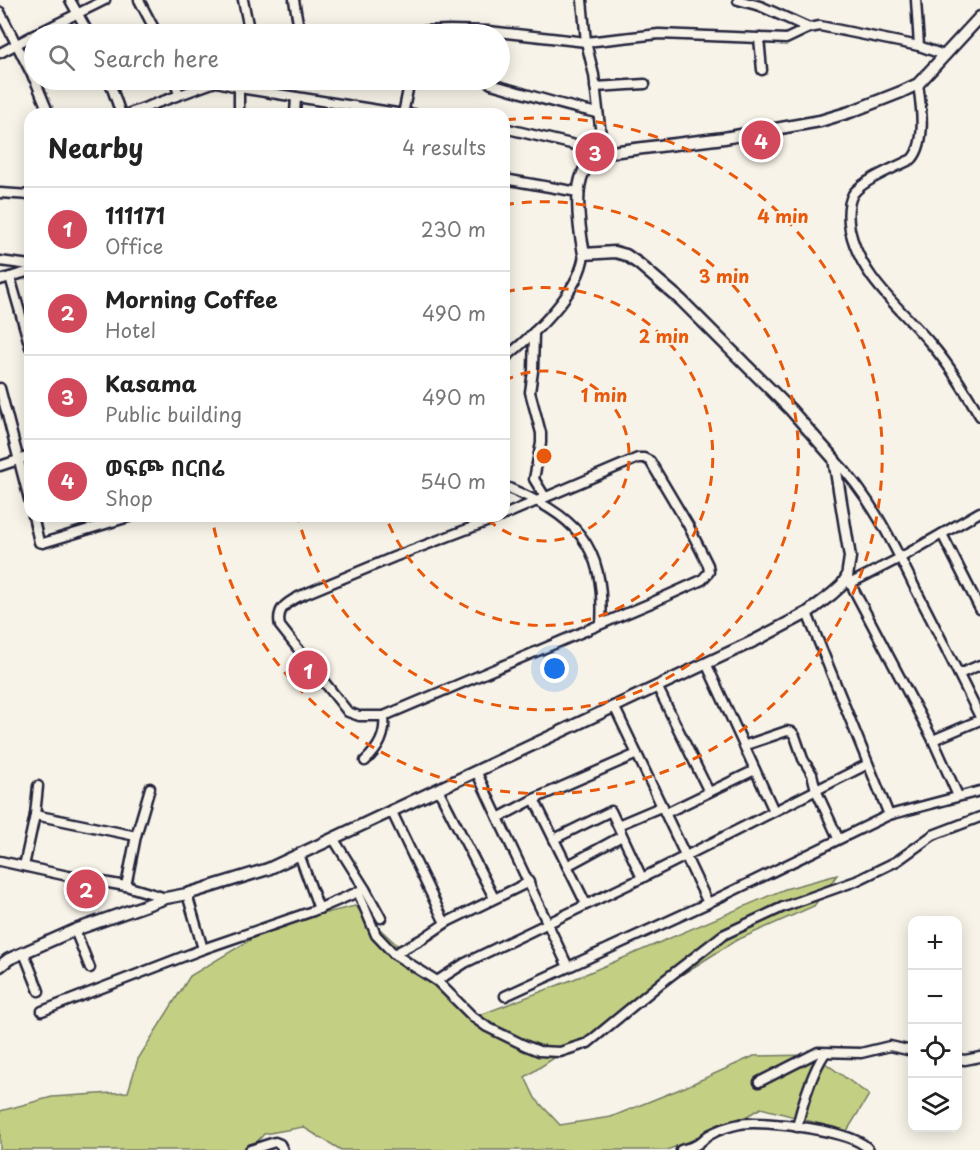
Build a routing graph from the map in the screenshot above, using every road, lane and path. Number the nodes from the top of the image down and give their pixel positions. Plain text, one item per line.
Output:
1 (70, 0) edge
2 (105, 0) edge
3 (139, 0) edge
4 (243, 0) edge
5 (294, 0) edge
6 (582, 0) edge
7 (738, 0) edge
8 (916, 0) edge
9 (0, 12) edge
10 (78, 13) junction
11 (980, 17) edge
12 (56, 24) edge
13 (84, 24) edge
14 (152, 24) edge
15 (247, 24) edge
16 (298, 24) edge
17 (809, 28) junction
18 (510, 35) edge
19 (759, 38) junction
20 (24, 40) edge
21 (586, 42) junction
22 (17, 44) junction
23 (919, 46) junction
24 (0, 53) edge
25 (944, 55) junction
26 (24, 58) edge
27 (762, 70) dead end
28 (645, 84) dead end
29 (918, 84) junction
30 (595, 87) junction
31 (510, 89) edge
32 (39, 90) edge
33 (113, 90) edge
34 (178, 90) edge
35 (191, 90) edge
36 (239, 90) edge
37 (256, 90) edge
38 (408, 90) edge
39 (179, 94) junction
40 (296, 97) junction
41 (47, 108) edge
42 (119, 108) edge
43 (143, 108) edge
44 (239, 108) edge
45 (295, 108) edge
46 (361, 108) edge
47 (405, 108) edge
48 (598, 113) junction
49 (510, 129) edge
50 (603, 153) junction
51 (510, 180) edge
52 (578, 192) junction
53 (0, 193) edge
54 (24, 195) edge
55 (584, 254) junction
56 (0, 261) edge
57 (24, 264) edge
58 (24, 273) edge
59 (10, 277) junction
60 (0, 280) edge
61 (24, 326) edge
62 (534, 332) junction
63 (510, 354) edge
64 (0, 388) edge
65 (980, 416) edge
66 (24, 458) edge
67 (834, 459) junction
68 (18, 460) junction
69 (0, 466) edge
70 (24, 481) edge
71 (510, 488) edge
72 (542, 499) junction
73 (980, 512) edge
74 (510, 513) edge
75 (34, 522) edge
76 (112, 522) edge
77 (487, 522) edge
78 (942, 534) junction
79 (900, 558) junction
80 (849, 580) junction
81 (978, 599) edge
82 (980, 609) edge
83 (807, 613) junction
84 (601, 624) junction
85 (706, 663) junction
86 (980, 665) edge
87 (959, 674) junction
88 (657, 686) junction
89 (615, 708) junction
90 (384, 716) junction
91 (980, 719) edge
92 (933, 740) junction
93 (746, 745) junction
94 (637, 754) junction
95 (365, 761) dead end
96 (868, 764) junction
97 (755, 770) junction
98 (476, 771) junction
99 (38, 786) dead end
100 (150, 788) dead end
101 (438, 789) junction
102 (816, 789) junction
103 (980, 791) edge
104 (709, 792) junction
105 (958, 796) junction
106 (534, 800) junction
107 (391, 810) junction
108 (664, 810) junction
109 (774, 812) junction
110 (35, 815) junction
111 (889, 815) junction
112 (980, 817) edge
113 (498, 818) junction
114 (618, 825) junction
115 (136, 836) junction
116 (622, 836) junction
117 (333, 838) junction
118 (838, 838) junction
119 (554, 839) junction
120 (298, 854) junction
121 (686, 855) junction
122 (0, 861) edge
123 (24, 866) junction
124 (567, 866) junction
125 (642, 878) junction
126 (530, 882) junction
127 (126, 886) junction
128 (362, 890) junction
129 (187, 894) junction
130 (166, 898) junction
131 (494, 898) junction
132 (708, 903) junction
133 (586, 904) junction
134 (319, 909) junction
135 (381, 918) dead end
136 (447, 922) junction
137 (548, 922) junction
138 (75, 930) junction
139 (203, 949) junction
140 (24, 953) junction
141 (394, 954) junction
142 (0, 966) edge
143 (568, 967) junction
144 (90, 968) dead end
145 (437, 981) junction
146 (39, 991) dead end
147 (505, 996) dead end
148 (42, 1011) dead end
149 (908, 1050) edge
150 (825, 1053) junction
151 (980, 1057) edge
152 (962, 1059) edge
153 (759, 1082) dead end
154 (797, 1127) junction
155 (250, 1150) edge
156 (284, 1150) edge
157 (681, 1150) edge
158 (869, 1150) edge

1 - 10 street
2 - 10 street
3 - 14 street
4 - 15 street
5 - 16 street
6 - 21 street
7 - 17 street
8 - 23 street
9 - 22 street
10 - 12 street
10 - 13 street
11 - 25 street
17 - 19 street
17 - 23 street
18 - 21 street
19 - 21 street
19 - 27 street
20 - 22 street
21 - 30 street
22 - 24 street
22 - 26 street
23 - 25 street
25 - 29 street
28 - 30 street
29 - 50 street
29 - 65 street
30 - 48 street
31 - 48 street
32 - 41 street
33 - 42 street
34 - 39 street
35 - 39 street
36 - 44 street
37 - 40 street
38 - 47 street
39 - 43 street
40 - 45 street
40 - 46 street
48 - 50 street
49 - 50 street
50 - 52 street
51 - 52 street
52 - 55 street
53 - 54 street
55 - 62 street
55 - 67 street
56 - 57 street
58 - 59 street
59 - 60 street
59 - 61 street
62 - 63 street
62 - 72 street
64 - 68 street
66 - 68 street
67 - 79 street
67 - 80 street
68 - 69 street
68 - 70 street
71 - 72 street
72 - 74 street
72 - 84 street
72 - 84 street
73 - 78 street
75 - 76 street
77 - 90 street
78 - 79 street
78 - 81 street
79 - 80 street
79 - 87 street
80 - 83 street
80 - 92 street
81 - 82 street
83 - 85 street
83 - 96 street
84 - 90 street
85 - 88 street
85 - 93 street
86 - 87 street
87 - 91 street
88 - 89 street
88 - 104 street
89 - 94 street
89 - 98 street
90 - 95 street
91 - 92 street
92 - 105 street
93 - 97 street
93 - 102 street
94 - 106 street
94 - 108 street
96 - 102 street
96 - 111 street
97 - 104 street
97 - 109 street
98 - 101 street
98 - 113 street
99 - 110 street
100 - 115 street
101 - 107 street
101 - 131 street
102 - 109 street
102 - 118 street
103 - 105 street
104 - 108 street
105 - 111 street
106 - 113 street
106 - 119 street
107 - 117 street
107 - 136 street
108 - 114 street
108 - 121 street
109 - 121 street
110 - 115 street
110 - 123 street
111 - 118 street
112 - 145 street
113 - 126 street
114 - 116 street
114 - 119 street
115 - 127 street
116 - 124 street
116 - 125 street
117 - 120 street
117 - 128 street
118 - 132 street
119 - 124 street
120 - 129 street
120 - 134 street
121 - 125 street
121 - 132 street
122 - 123 street
123 - 127 street
124 - 133 street
125 - 133 street
126 - 131 street
126 - 137 street
127 - 130 street
128 - 134 street
128 - 135 street
128 - 141 street
129 - 130 street
129 - 139 street
130 - 138 street
131 - 136 street
132 - 143 street
133 - 137 street
134 - 139 street
136 - 141 street
137 - 143 street
137 - 145 street
138 - 140 street
138 - 144 street
139 - 148 street
140 - 142 street
140 - 146 street
141 - 145 street
143 - 147 street
149 - 150 street
150 - 153 street
150 - 154 street
151 - 152 street
154 - 157 street
154 - 158 street
155 - 156 street

